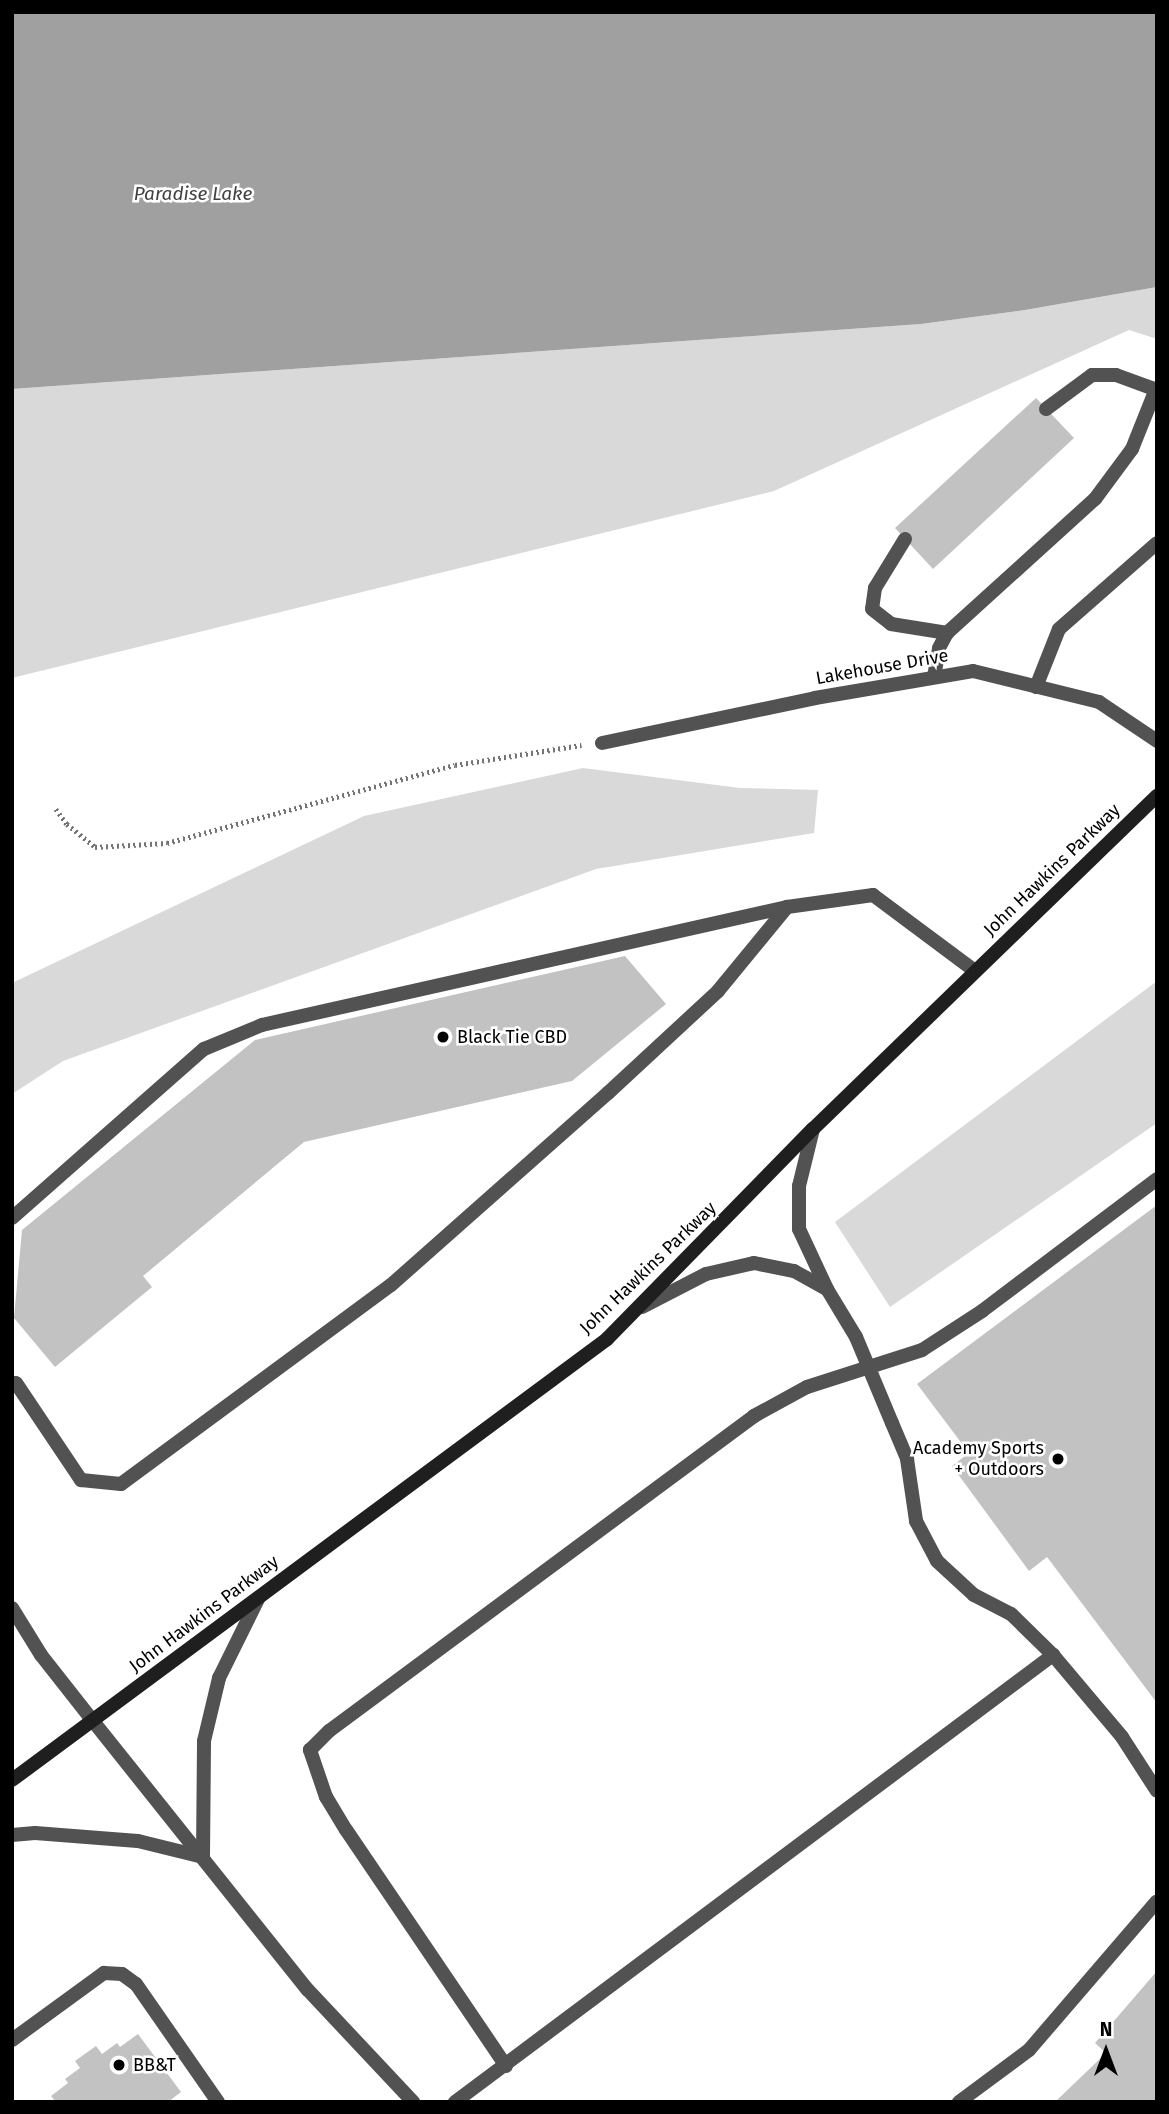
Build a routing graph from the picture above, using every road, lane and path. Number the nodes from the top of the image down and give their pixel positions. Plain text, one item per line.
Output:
1 (1156, 390) edge
2 (1046, 409) dead end
3 (905, 540) dead end
4 (1157, 543) edge
5 (947, 634) junction
6 (934, 677) junction
7 (1036, 687) junction
8 (1157, 741) edge
9 (602, 743) joint
10 (1157, 796) edge
11 (56, 809) dead end
12 (787, 907) junction
13 (975, 971) junction
14 (813, 1129) junction
15 (1157, 1179) edge
16 (12, 1218) edge
17 (827, 1289) junction
18 (641, 1307) junction
19 (12, 1368) edge
20 (869, 1368) junction
21 (14, 1384) edge
22 (259, 1597) junction
23 (12, 1608) edge
24 (1054, 1655) junction
25 (93, 1721) junction
26 (12, 1780) edge
27 (1157, 1791) edge
28 (12, 1835) edge
29 (203, 1857) junction
30 (1157, 1901) edge
31 (12, 2040) edge
32 (506, 2066) junction
33 (218, 2102) edge
34 (413, 2102) edge
35 (455, 2102) edge
36 (959, 2102) edge

1 - 2 street
1 - 5 street
3 - 5 street
4 - 7 street
5 - 6 street
6 - 7 street, Lakehouse Drive
6 - 9 street, Lakehouse Drive
7 - 8 street, Lakehouse Drive
9 - 11 path
10 - 13 main road, John Hawkins Parkway
12 - 13 street
12 - 16 street
12 - 21 street
13 - 14 main road, John Hawkins Parkway
14 - 17 street
14 - 18 main road, John Hawkins Parkway
15 - 20 street
17 - 18 street
17 - 20 street
18 - 22 main road, John Hawkins Parkway
19 - 21 street
20 - 24 street
20 - 32 street
22 - 25 main road, John Hawkins Parkway
22 - 29 street
23 - 25 street
24 - 27 street
24 - 32 street
25 - 26 main road, John Hawkins Parkway
25 - 29 street
28 - 29 street
29 - 34 street
30 - 36 street
31 - 33 street
32 - 35 street

